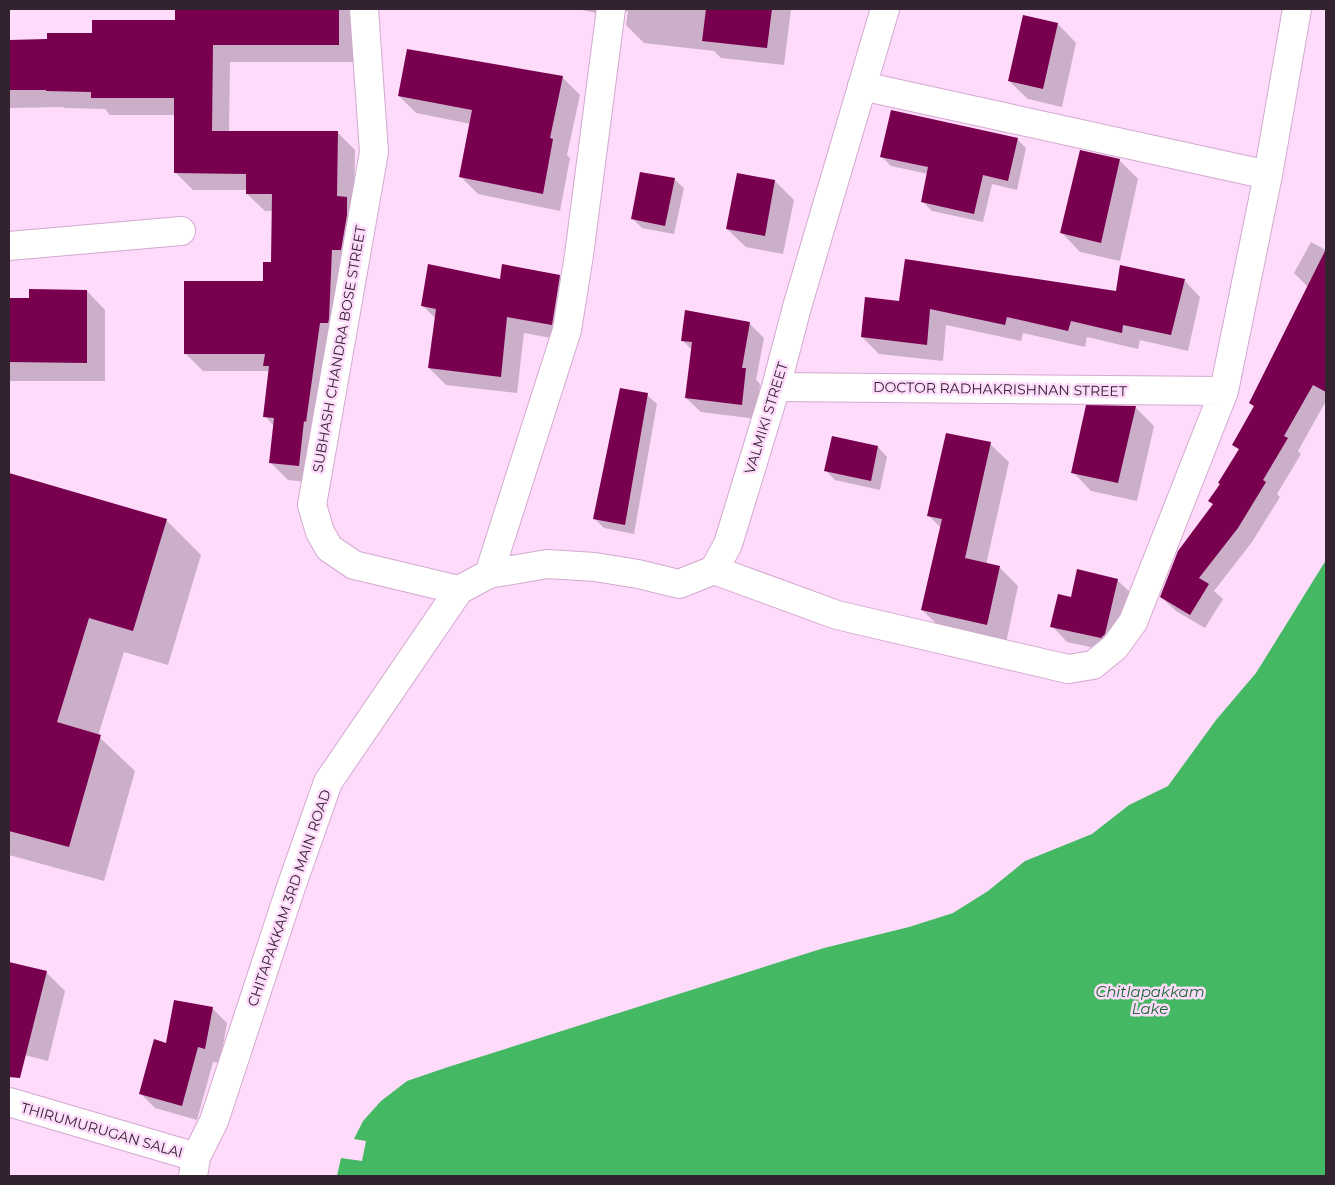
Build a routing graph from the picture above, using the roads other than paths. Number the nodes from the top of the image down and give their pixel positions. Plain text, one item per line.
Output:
1 (364, 9) edge
2 (612, 9) edge
3 (885, 9) edge
4 (1296, 9) edge
5 (862, 86) junction
6 (1268, 175) junction
7 (181, 231) dead end
8 (9, 246) edge
9 (776, 387) junction
10 (1224, 391) junction
11 (714, 570) junction
12 (489, 574) junction
13 (459, 590) junction
14 (9, 1102) edge
15 (194, 1167) edge

1 - 13 street, SUBHASH CHANDRA BOSE STREET
2 - 12 street
3 - 5 street, VALMIKI STREET
4 - 6 street
5 - 6 street
5 - 9 street, VALMIKI STREET
6 - 10 street
7 - 8 street
9 - 10 street, DOCTOR RADHAKRISHNAN STREET
9 - 11 street, VALMIKI STREET
10 - 11 street
11 - 12 street
12 - 13 street
13 - 15 street, CHITAPAKKAM 3RD MAIN ROAD
14 - 15 street, THIRUMURUGAN SALAI

